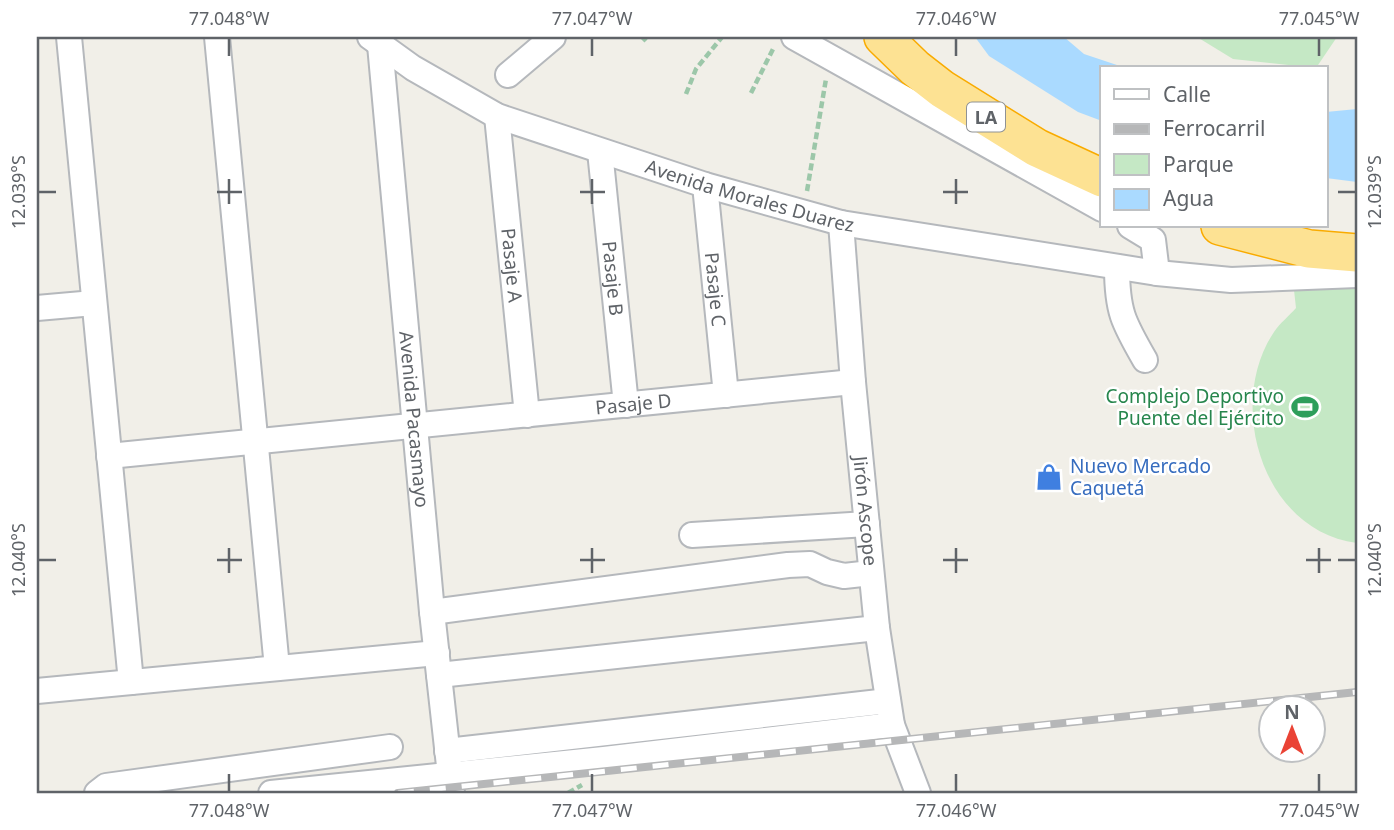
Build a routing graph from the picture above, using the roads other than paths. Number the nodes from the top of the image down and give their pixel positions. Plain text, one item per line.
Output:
1 (69, 37) edge
2 (217, 37) edge
3 (553, 37) edge
4 (794, 37) edge
5 (883, 37) edge
6 (375, 41) edge
7 (508, 75) dead end
8 (497, 116) junction
9 (600, 151) junction
10 (1100, 177) edge
11 (705, 185) junction
12 (1100, 208) edge
13 (841, 222) junction
14 (1133, 228) edge
15 (1228, 228) edge
16 (1357, 253) edge
17 (1118, 267) junction
18 (1157, 273) junction
19 (1357, 275) edge
20 (94, 303) junction
21 (37, 308) edge
22 (1145, 360) dead end
23 (853, 382) junction
24 (726, 395) junction
25 (626, 405) junction
26 (527, 415) junction
27 (415, 426) junction
28 (256, 442) junction
29 (109, 456) junction
30 (867, 524) junction
31 (692, 535) dead end
32 (871, 573) junction
33 (432, 612) junction
34 (877, 628) junction
35 (438, 664) junction
36 (277, 668) junction
37 (131, 682) junction
38 (37, 691) edge
39 (888, 701) junction
40 (892, 725) junction
41 (390, 747) dead end
42 (450, 773) edge
43 (97, 793) edge
44 (271, 793) edge
45 (918, 793) edge

1 - 20 street
2 - 28 street
3 - 7 street
4 - 12 street
5 - 10 highway, LA
6 - 8 street, Avenida Morales Duarez
6 - 27 street, Avenida Pacasmayo
8 - 9 street, Avenida Morales Duarez
8 - 26 street, Pasaje A
9 - 11 street, Avenida Morales Duarez
9 - 25 street, Pasaje B
11 - 13 street, Avenida Morales Duarez
11 - 24 street, Pasaje C
13 - 17 street, Avenida Morales Duarez
13 - 23 street, Jirón Ascope
14 - 18 street
15 - 16 highway
17 - 18 street, Avenida Morales Duarez
17 - 22 street
18 - 19 street, Avenida Morales Duarez
20 - 21 street
20 - 29 street
23 - 24 street, Pasaje D
23 - 30 street, Jirón Ascope
24 - 25 street, Pasaje D
25 - 26 street, Pasaje D
26 - 27 street, Pasaje D
27 - 28 street, Pasaje D
27 - 33 street, Avenida Pacasmayo
28 - 29 street, Pasaje D
28 - 36 street
29 - 37 street
30 - 31 street
30 - 32 street, Jirón Ascope
32 - 33 street
32 - 34 street, Jirón Ascope
33 - 35 street, Avenida Pacasmayo
34 - 35 street
34 - 39 street, Jirón Ascope
35 - 36 street
35 - 42 street, Avenida Pacasmayo
36 - 37 street
37 - 38 street
39 - 40 street, Jirón Ascope
39 - 42 street
40 - 42 street
40 - 45 street, Jirón Ascope
41 - 43 street
42 - 44 street

